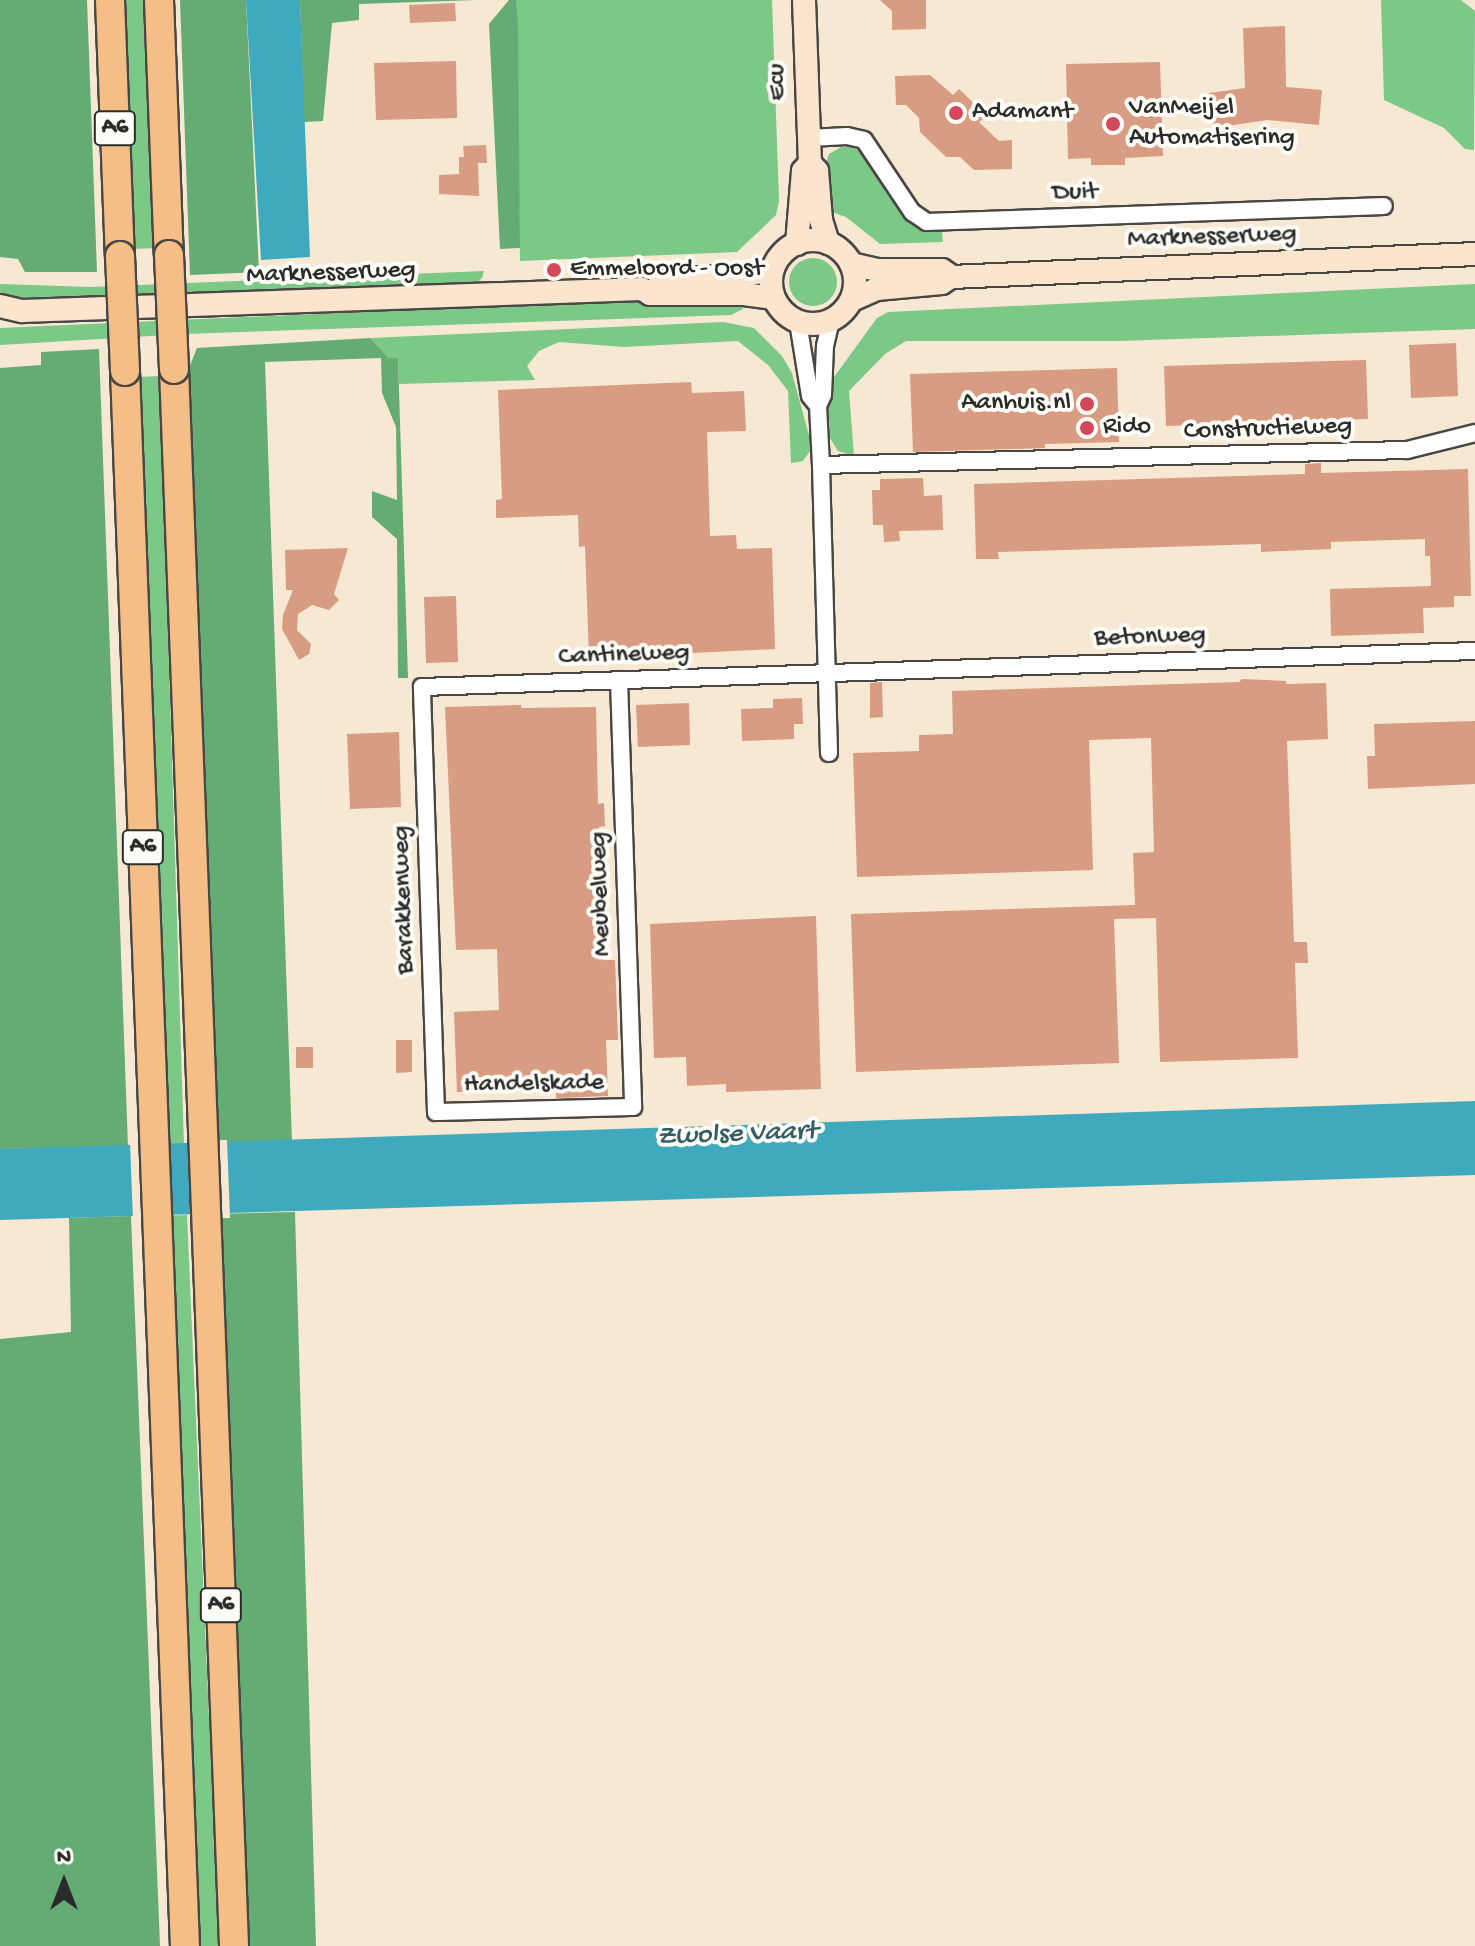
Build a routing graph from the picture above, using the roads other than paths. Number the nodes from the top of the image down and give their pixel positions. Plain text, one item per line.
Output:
1 (110, 0) edge
2 (159, 0) edge
3 (804, 0) edge
4 (809, 138) junction
5 (810, 163) junction
6 (1384, 206) dead end
7 (828, 243) junction
8 (797, 244) junction
9 (1475, 254) edge
10 (851, 264) junction
11 (773, 268) junction
12 (951, 277) junction
13 (642, 289) junction
14 (774, 298) junction
15 (852, 300) junction
16 (11, 309) edge
17 (0, 319) edge
18 (831, 321) junction
19 (798, 322) junction
20 (818, 406) junction
21 (1475, 433) edge
22 (821, 465) junction
23 (1475, 651) edge
24 (827, 674) junction
25 (619, 680) junction
26 (422, 687) joint
27 (829, 753) dead end
28 (633, 1107) joint
29 (436, 1112) joint
30 (185, 1946) edge
31 (234, 1946) edge

1 - 30 highway, A6, bridge
2 - 31 highway, A6, bridge
3 - 4 main road, Ecu
4 - 5 main road, Ecu
4 - 6 street, Duit
5 - 7 main road, Ecu
5 - 8 main road, Ecu
7 - 8 main road
7 - 10 main road
8 - 11 main road
9 - 12 main road, Marknesserweg
10 - 12 main road, Marknesserweg
10 - 15 main road
11 - 13 main road, Marknesserweg
11 - 14 main road
12 - 15 main road, Marknesserweg
13 - 14 main road, Marknesserweg
13 - 16 main road, Marknesserweg
14 - 19 main road
15 - 18 main road
16 - 17 main road, Marknesserweg
18 - 19 main road
18 - 20 street
19 - 20 street
20 - 22 street
21 - 22 street, Constructieweg
22 - 24 street
23 - 24 street, Betonweg
24 - 25 street, Cantineweg
24 - 27 street
25 - 26 street, Cantineweg
25 - 28 street, Meubelweg
26 - 29 street, Barakkenweg
28 - 29 street, Handelskade

